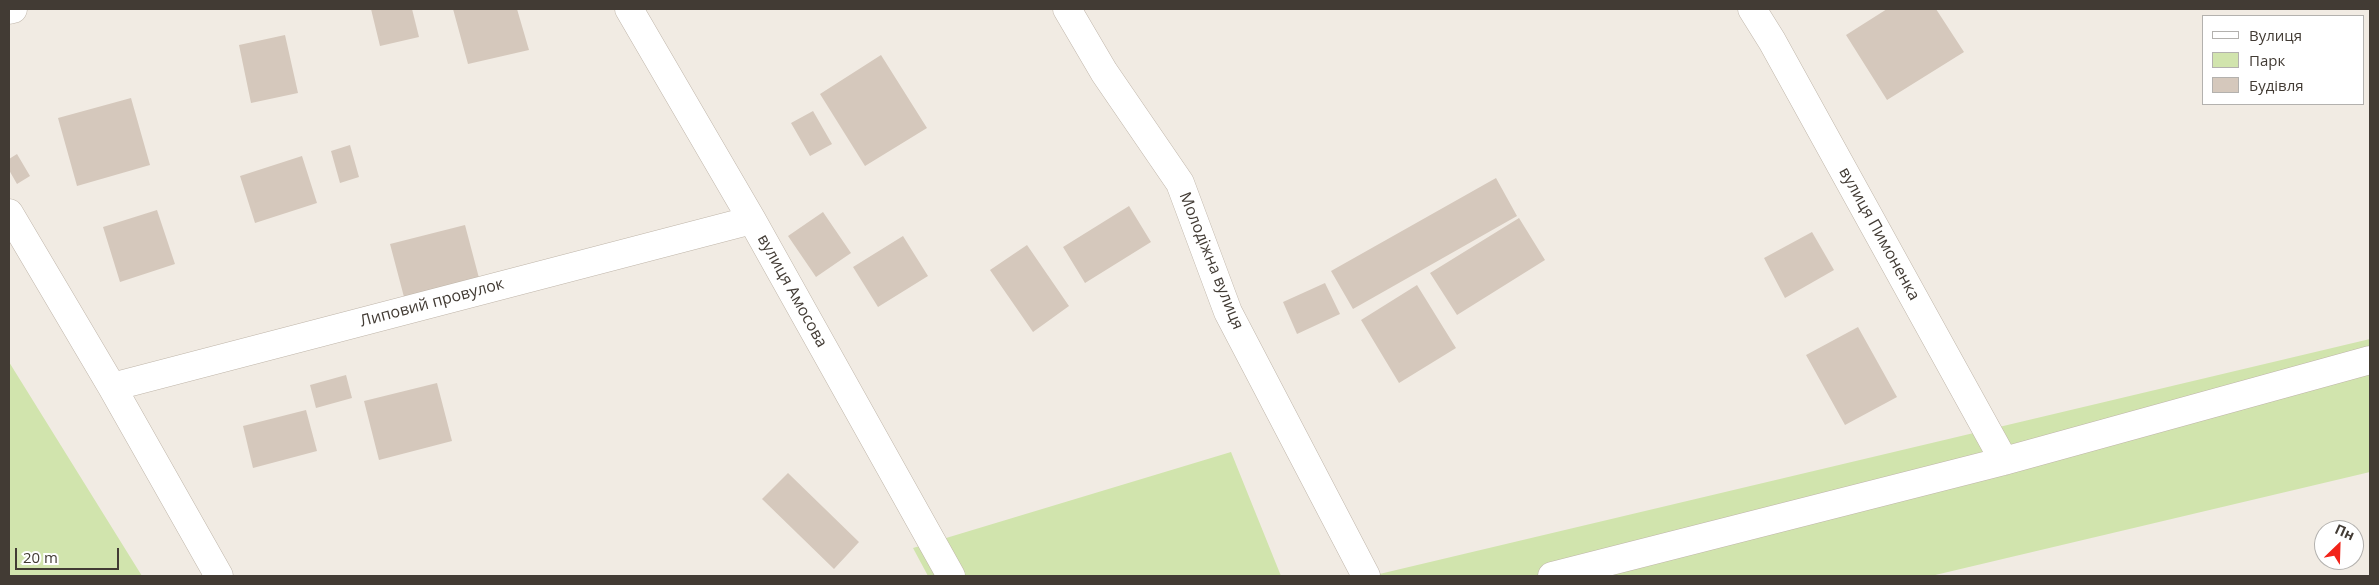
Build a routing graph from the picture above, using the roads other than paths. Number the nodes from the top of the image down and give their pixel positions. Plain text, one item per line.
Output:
1 (14, 9) edge
2 (629, 9) edge
3 (1067, 9) edge
4 (1752, 9) edge
5 (9, 10) edge
6 (9, 213) edge
7 (752, 220) junction
8 (2370, 360) edge
9 (112, 387) junction
10 (2004, 461) junction
11 (219, 576) edge
12 (951, 576) edge
13 (1366, 576) edge
14 (1552, 576) edge

1 - 5 street
2 - 7 street, вулиця Амосова
3 - 13 street, Молодіжна вулиця
4 - 10 street, вулиця Пимоненка
6 - 9 street
7 - 9 street, Липовий провулок
7 - 12 street, вулиця Амосова
8 - 10 street
9 - 11 street
10 - 14 street

